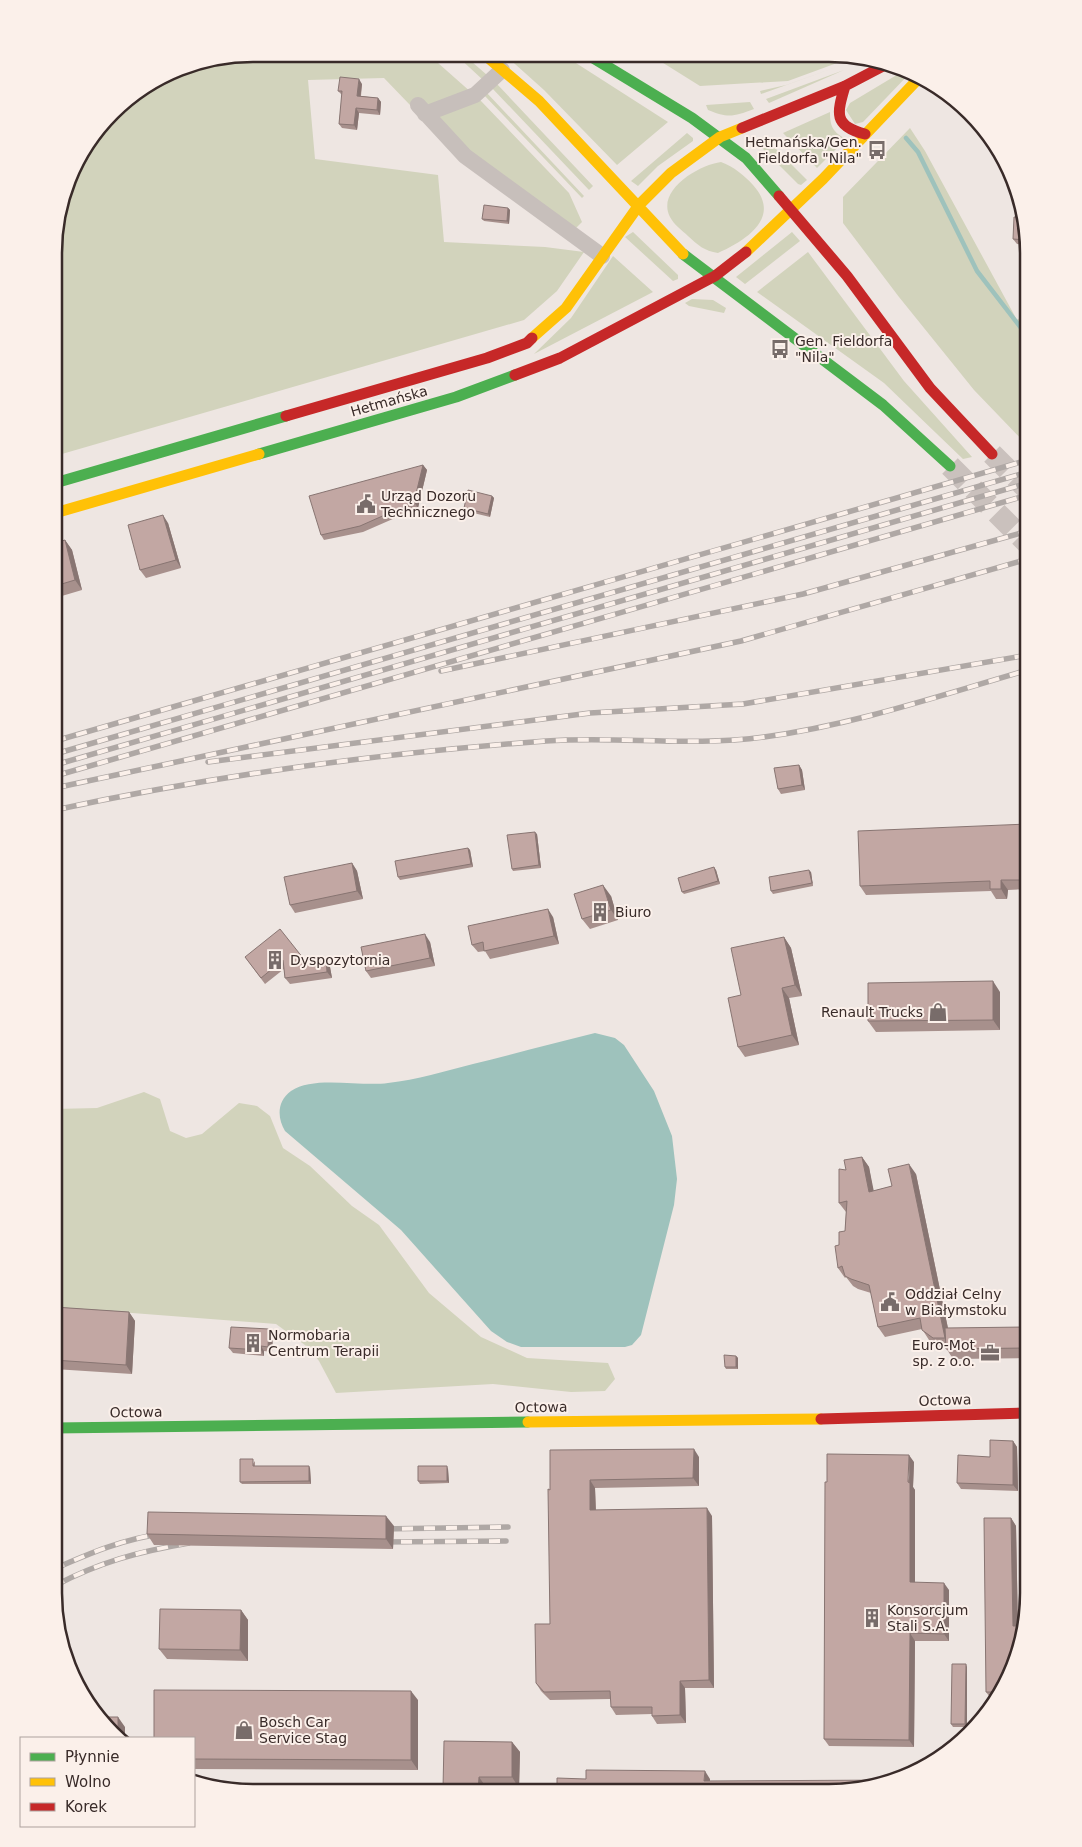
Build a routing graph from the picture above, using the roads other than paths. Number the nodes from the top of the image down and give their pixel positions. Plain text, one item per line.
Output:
1 (493, 62) edge
2 (600, 62) edge
3 (877, 69) edge
4 (502, 70) junction
5 (914, 82) edge
6 (844, 86) junction
7 (865, 134) junction
8 (720, 137) junction
9 (639, 205) junction
10 (792, 211) junction
11 (602, 256) junction
12 (715, 276) junction
13 (487, 358) junction
14 (456, 397) junction
15 (992, 454) tunnel mouth
16 (950, 466) tunnel mouth
17 (62, 481) edge
18 (62, 511) edge
19 (1020, 1413) edge
20 (62, 1428) edge

1 - 4 main road
2 - 8 main road
3 - 6 main road, Hetmańska
4 - 9 main road
4 - 11 street
5 - 7 main road, Hetmańska
6 - 7 main road
6 - 8 main road, Hetmańska
7 - 10 main road, Hetmańska
8 - 9 main road, Hetmańska
8 - 10 main road
9 - 11 main road, Hetmańska
9 - 12 main road
10 - 12 main road, Hetmańska
10 - 15 main road
11 - 13 main road, Hetmańska
12 - 14 main road, Hetmańska
12 - 16 main road
13 - 14 main road
13 - 17 main road, Hetmańska
14 - 18 main road, Hetmańska
19 - 20 main road, Octowa

